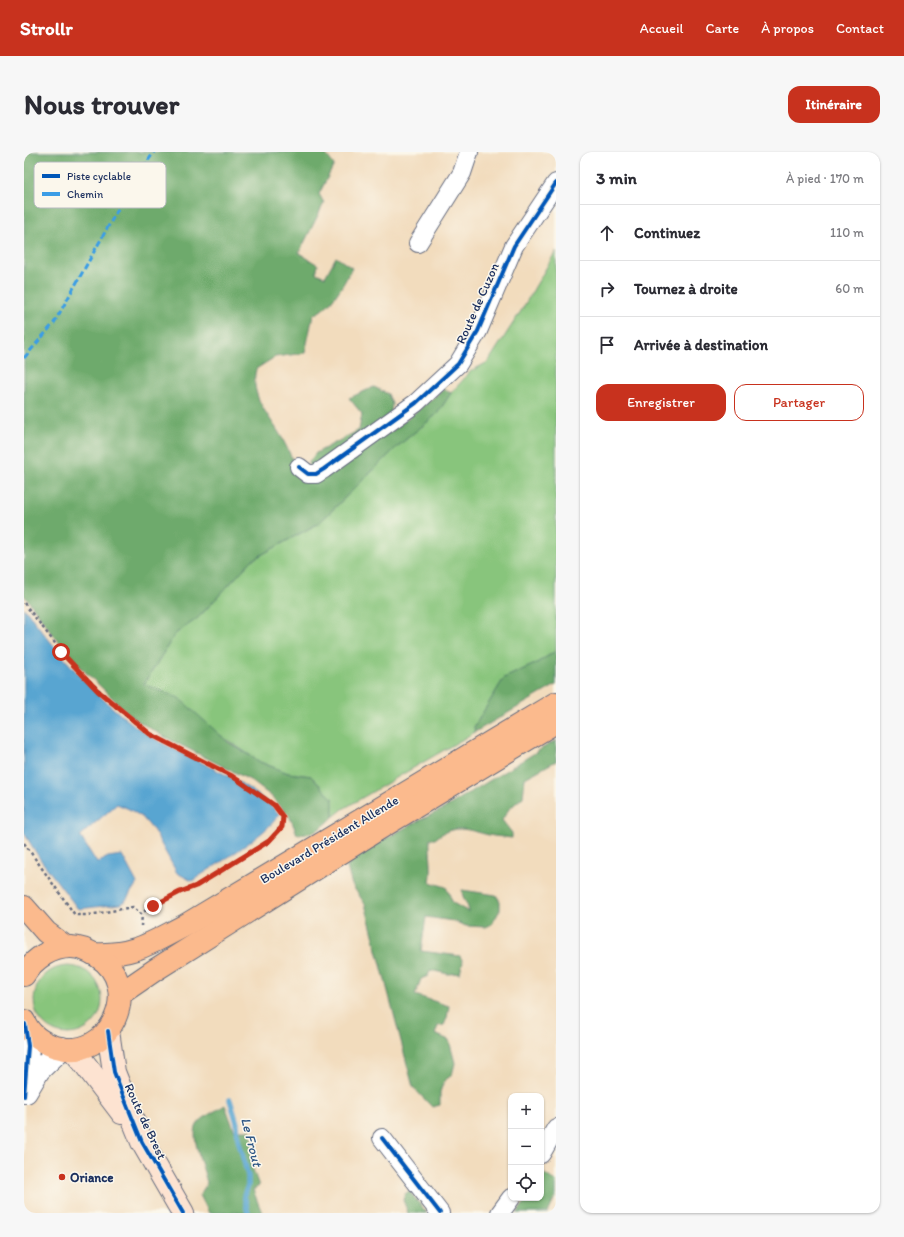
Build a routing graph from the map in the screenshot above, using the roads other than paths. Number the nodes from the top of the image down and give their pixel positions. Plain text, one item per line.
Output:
1 (469, 152) edge
2 (556, 183) edge
3 (418, 243) dead end
4 (299, 467) dead end
5 (556, 703) edge
6 (556, 722) edge
7 (24, 906) edge
8 (66, 947) junction
9 (94, 954) junction
10 (24, 973) edge
11 (120, 994) junction
12 (25, 1023) edge
13 (108, 1031) junction
14 (67, 1049) junction
15 (25, 1094) edge
16 (556, 1128) edge
17 (382, 1138) dead end
18 (142, 1142) junction
19 (544, 1149) edge
20 (509, 1201) edge
21 (183, 1213) edge
22 (440, 1213) edge
23 (500, 1213) edge

1 - 3 street
2 - 4 street, Route de Cuzon
5 - 9 main road, Boulevard Président Allende
6 - 11 main road, Boulevard Président Allende
7 - 8 main road
8 - 9 main road
8 - 10 main road
9 - 11 main road
11 - 13 main road
12 - 14 main road
12 - 15 street
13 - 14 main road
13 - 18 main road, Route de Brest
14 - 15 street
14 - 18 main road, Route de Brest
16 - 19 street
17 - 22 street
18 - 21 main road, Route de Brest
20 - 23 street

